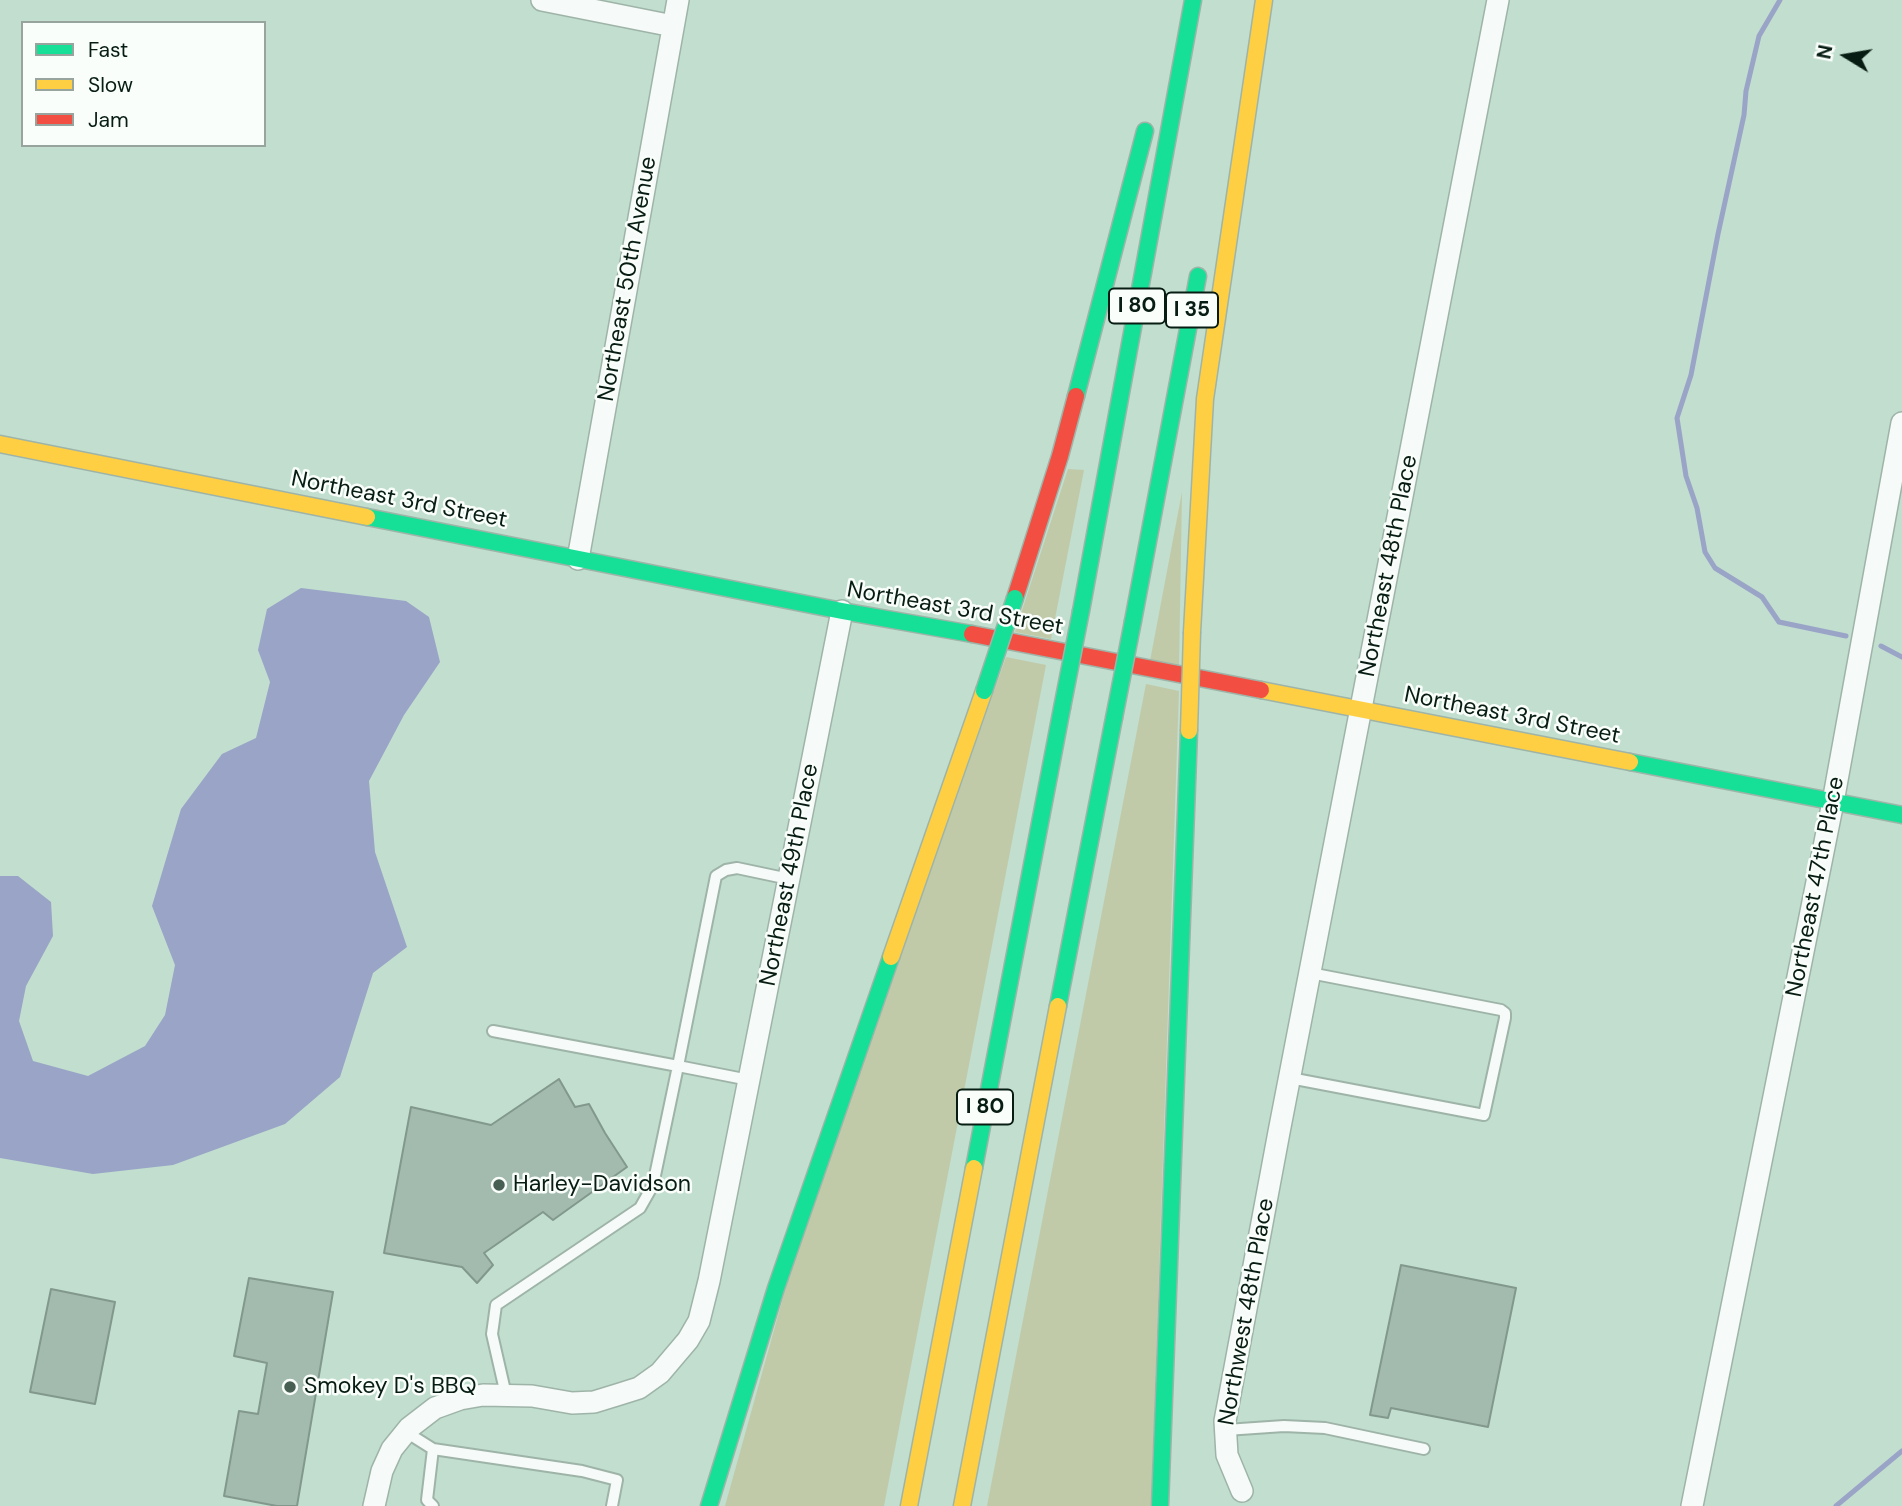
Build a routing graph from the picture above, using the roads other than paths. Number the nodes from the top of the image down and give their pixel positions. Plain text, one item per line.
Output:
1 (542, 0) edge
2 (678, 0) edge
3 (1180, 0) edge
4 (1193, 0) edge
5 (1254, 0) edge
6 (1264, 0) edge
7 (1498, 0) edge
8 (673, 26) junction
9 (1170, 38) dead end
10 (1235, 90) dead end
11 (1150, 115) dead end
12 (1201, 261) dead end
13 (1902, 423) edge
14 (0, 444) edge
15 (578, 559) junction
16 (842, 611) junction
17 (1133, 621) joint
18 (1362, 709) junction
19 (1833, 802) junction
20 (1902, 815) edge
21 (789, 879) junction
22 (1310, 973) junction
23 (493, 1031) dead end
24 (678, 1066) junction
25 (1290, 1078) junction
26 (749, 1080) junction
27 (1279, 1132) joint
28 (506, 1395) junction
29 (1226, 1430) junction
30 (406, 1432) junction
31 (433, 1449) junction
32 (1424, 1449) dead end
33 (1241, 1490) dead end
34 (374, 1506) edge
35 (433, 1506) edge
36 (612, 1506) edge
37 (709, 1506) edge
38 (909, 1506) edge
39 (962, 1506) edge
40 (1160, 1506) edge
41 (1692, 1506) edge

1 - 8 street
2 - 8 street, Northeast 50th Avenue
3 - 9 main road
4 - 38 main road, I 80, bridge
5 - 10 main road
6 - 40 main road, bridge
7 - 18 street, Northeast 48th Place
8 - 15 street, Northeast 50th Avenue
11 - 37 main road, bridge
12 - 17 main road, I 35
13 - 19 street, Northeast 47th Place
14 - 15 main road, Northeast 3rd Street
15 - 16 main road, Northeast 3rd Street
16 - 18 main road, Northeast 3rd Street
16 - 21 street, Northeast 49th Place
17 - 39 main road, I 80, bridge
18 - 19 main road, Northeast 3rd Street
18 - 22 street, Northeast 48th Place
19 - 20 main road, Northeast 3rd Street
19 - 41 street, Northeast 47th Place
21 - 24 lane
21 - 26 street, Northeast 49th Place
22 - 25 street, Northeast 48th Place
22 - 25 lane
23 - 24 lane
24 - 26 lane
24 - 28 lane
25 - 27 street, Northeast 48th Place
26 - 28 street, Northeast 49th Place
27 - 29 street, Northwest 48th Place
28 - 30 street, Northeast 49th Place
29 - 32 lane
29 - 33 street, Northwest 48th Place
30 - 31 lane
30 - 34 street, Northeast 49th Place
31 - 35 lane
31 - 36 lane

